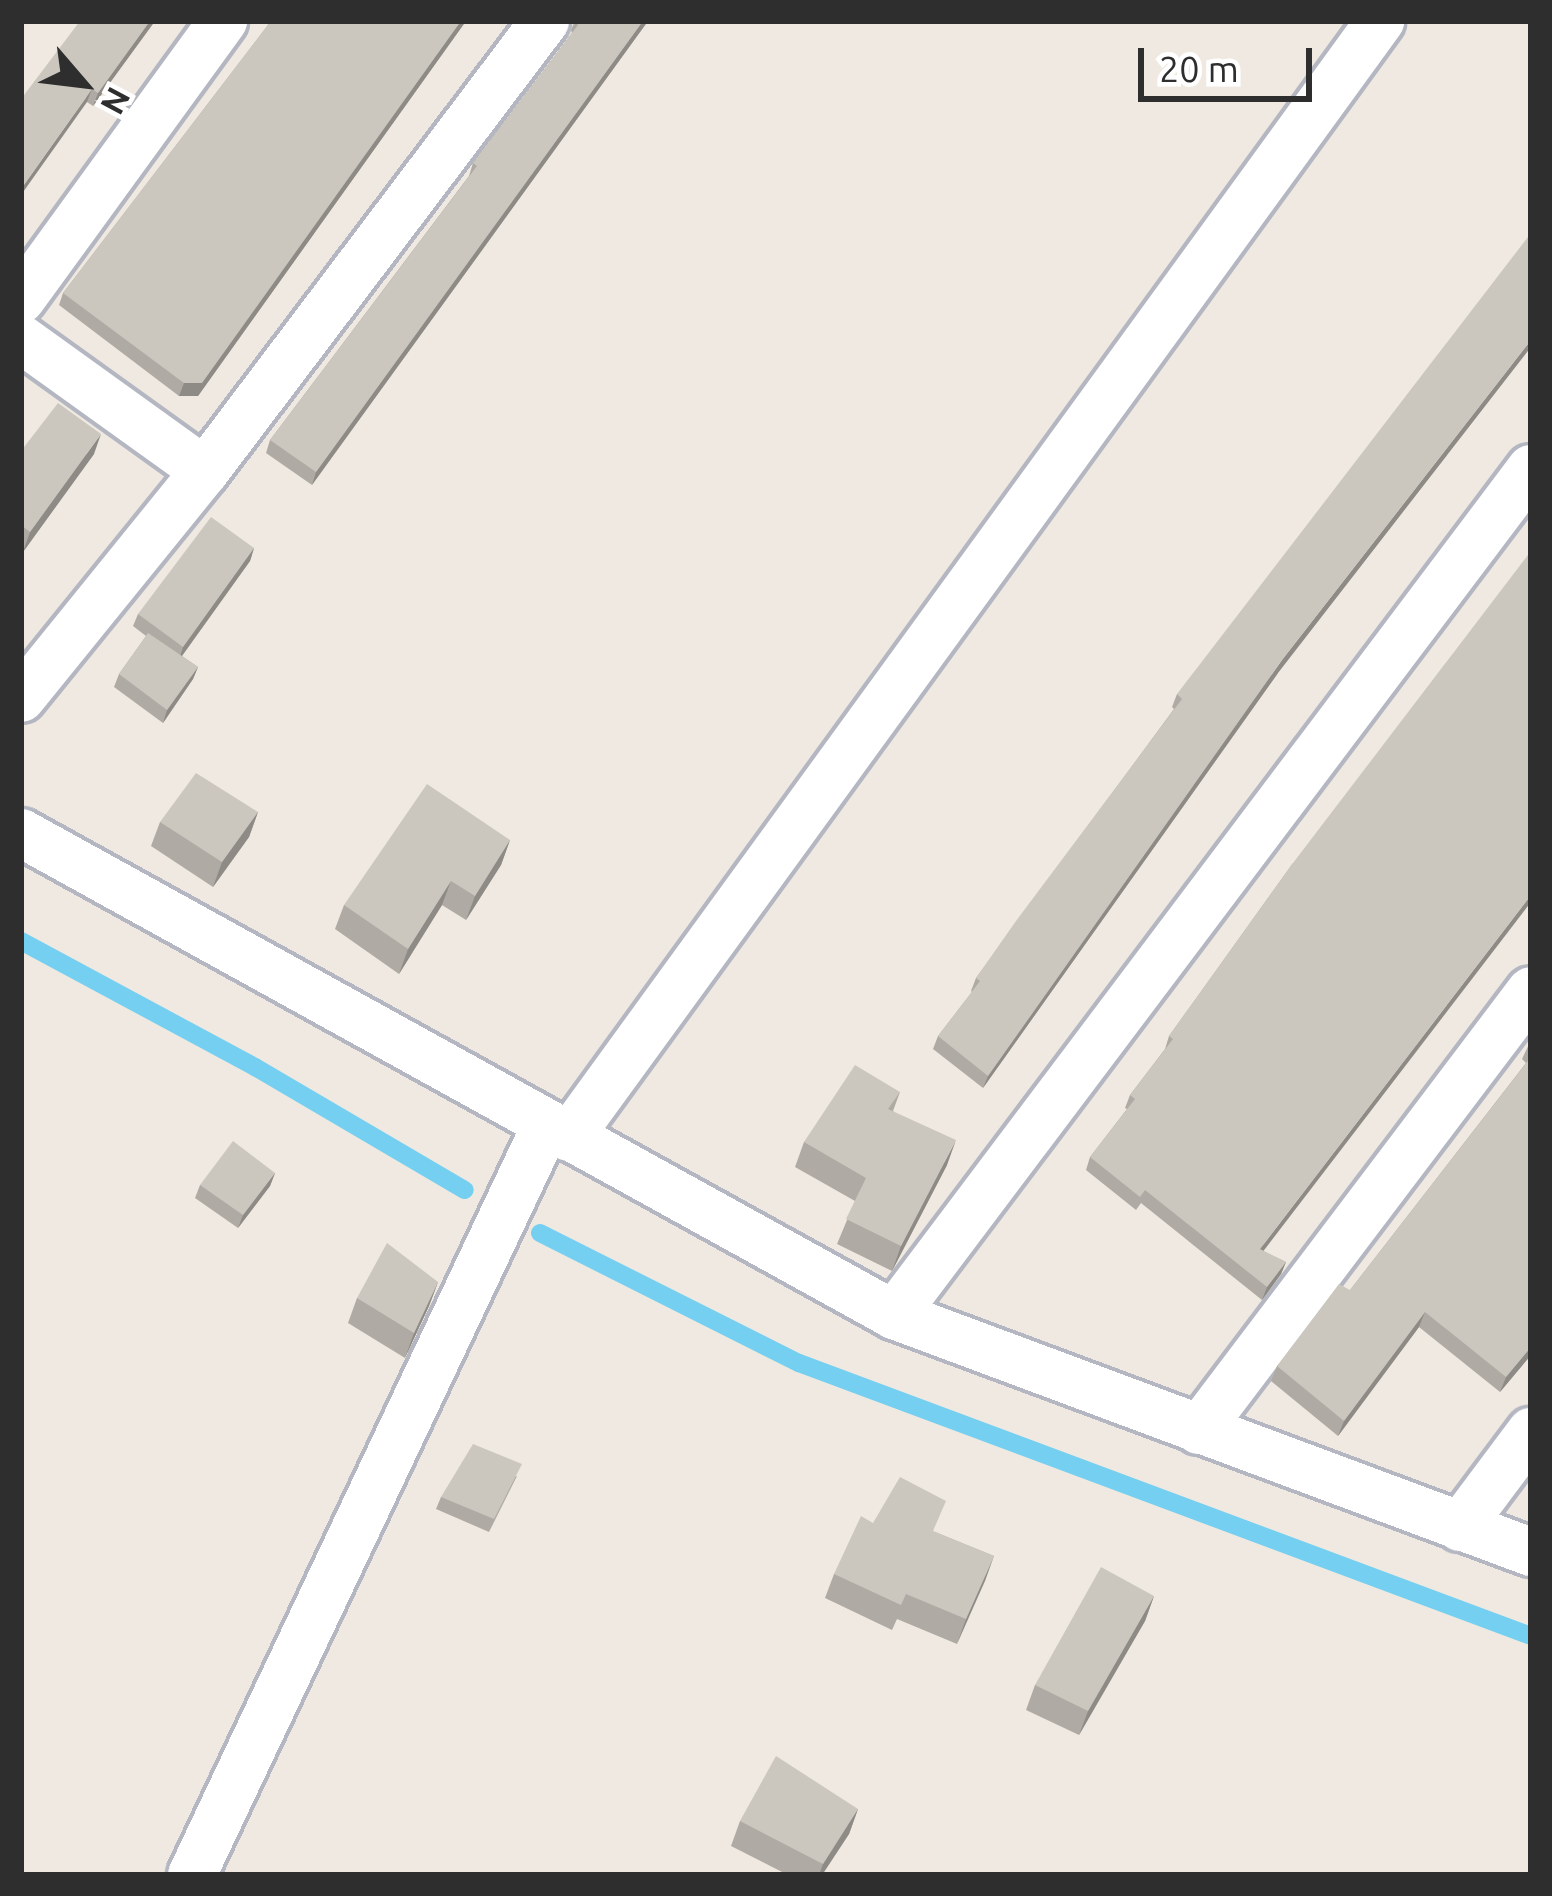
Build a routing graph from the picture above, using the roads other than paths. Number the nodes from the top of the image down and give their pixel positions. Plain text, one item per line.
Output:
1 (223, 21) edge
2 (545, 21) edge
3 (1381, 21) edge
4 (21, 298) edge
5 (21, 339) edge
6 (1531, 470) edge
7 (205, 471) junction
8 (21, 698) edge
9 (21, 833) edge
10 (1531, 991) edge
11 (557, 1131) junction
12 (894, 1315) junction
13 (1199, 1430) junction
14 (1531, 1432) edge
15 (1460, 1527) junction
16 (1531, 1552) edge
17 (192, 1875) edge

1 - 4 street
2 - 7 street
3 - 11 street
5 - 7 street
6 - 12 street
7 - 8 street
9 - 11 street
10 - 13 street
11 - 12 street
11 - 17 street
12 - 13 street
13 - 15 street
14 - 15 street
15 - 16 street

